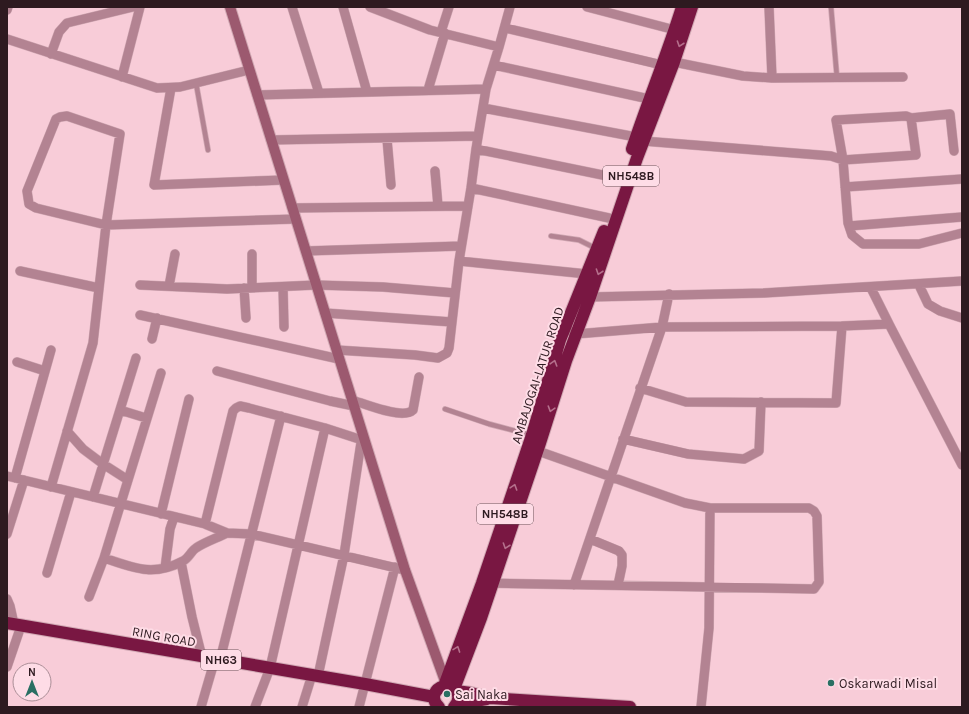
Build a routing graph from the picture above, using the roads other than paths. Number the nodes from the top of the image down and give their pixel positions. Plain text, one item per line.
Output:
1 (8, 7) edge
2 (133, 7) edge
3 (140, 7) edge
4 (230, 7) edge
5 (292, 7) edge
6 (343, 7) edge
7 (370, 7) edge
8 (449, 7) edge
9 (510, 7) edge
10 (587, 7) edge
11 (682, 7) edge
12 (692, 7) edge
13 (769, 7) edge
14 (830, 7) edge
15 (7, 10) edge
16 (93, 11) edge
17 (505, 28) junction
18 (675, 30) junction
19 (443, 33) junction
20 (7, 39) edge
21 (499, 48) junction
22 (51, 54) junction
23 (668, 63) junction
24 (494, 65) junction
25 (249, 70) junction
26 (122, 77) junction
27 (903, 77) dead end
28 (772, 78) junction
29 (837, 78) junction
30 (196, 83) junction
31 (172, 88) junction
32 (486, 89) junction
33 (428, 90) junction
34 (367, 92) junction
35 (319, 93) junction
36 (257, 95) junction
37 (649, 99) junction
38 (483, 108) junction
39 (911, 118) junction
40 (478, 136) junction
41 (387, 139) junction
42 (640, 139) junction
43 (271, 140) junction
44 (476, 149) junction
45 (208, 150) dead end
46 (954, 151) dead end
47 (843, 160) junction
48 (435, 171) dead end
49 (622, 179) junction
50 (962, 179) edge
51 (283, 180) junction
52 (391, 185) dead end
53 (845, 187) junction
54 (471, 188) junction
55 (438, 206) junction
56 (467, 206) junction
57 (292, 208) junction
58 (962, 217) edge
59 (609, 218) junction
60 (296, 219) junction
61 (106, 225) junction
62 (849, 226) junction
63 (962, 233) edge
64 (551, 236) dead end
65 (461, 246) junction
66 (598, 249) junction
67 (306, 251) junction
68 (175, 254) dead end
69 (252, 254) dead end
70 (459, 261) junction
71 (20, 271) dead end
72 (587, 274) junction
73 (962, 281) edge
74 (919, 284) junction
75 (140, 285) dead end
76 (316, 285) junction
77 (169, 286) junction
78 (283, 286) junction
79 (99, 288) junction
80 (248, 288) junction
81 (871, 288) junction
82 (455, 293) junction
83 (669, 294) junction
84 (590, 298) junction
85 (325, 313) junction
86 (140, 315) dead end
87 (157, 318) junction
88 (246, 318) dead end
89 (962, 318) edge
90 (452, 322) junction
91 (888, 324) junction
92 (284, 326) dead end
93 (842, 326) junction
94 (662, 327) junction
95 (571, 331) junction
96 (152, 339) dead end
97 (51, 350) dead end
98 (338, 355) junction
99 (136, 358) dead end
100 (17, 362) dead end
101 (45, 371) junction
102 (217, 371) dead end
103 (161, 372) dead end
104 (419, 377) dead end
105 (640, 388) junction
106 (189, 399) dead end
107 (761, 402) junction
108 (353, 403) junction
109 (445, 409) dead end
110 (120, 410) junction
111 (281, 416) junction
112 (146, 418) junction
113 (325, 428) junction
114 (67, 431) junction
115 (532, 435) junction
116 (362, 437) junction
117 (623, 439) junction
118 (538, 451) junction
119 (103, 464) junction
120 (962, 465) edge
121 (611, 476) junction
122 (15, 478) edge
123 (128, 480) junction
124 (51, 487) junction
125 (71, 492) junction
126 (93, 497) junction
127 (121, 504) junction
128 (710, 508) junction
129 (161, 514) junction
130 (174, 517) junction
131 (204, 524) junction
132 (227, 533) junction
133 (7, 534) edge
134 (251, 534) junction
135 (590, 538) junction
136 (299, 545) junction
137 (344, 555) junction
138 (104, 558) junction
139 (181, 562) junction
140 (165, 568) junction
141 (400, 568) junction
142 (47, 573) dead end
143 (487, 584) junction
144 (574, 585) junction
145 (618, 585) junction
146 (710, 586) junction
147 (89, 597) dead end
148 (7, 599) edge
149 (14, 624) edge
150 (202, 657) junction
151 (218, 660) junction
152 (7, 667) edge
153 (270, 668) junction
154 (315, 676) junction
155 (365, 684) junction
156 (450, 687) junction
157 (490, 698) junction
158 (436, 704) edge
159 (455, 705) edge
160 (614, 706) edge
161 (202, 707) edge
162 (255, 707) edge
163 (302, 707) edge
164 (359, 707) edge
165 (630, 707) edge
166 (701, 707) edge

1 - 15 street
2 - 16 street
3 - 26 street
4 - 25 main road
5 - 35 street
6 - 34 street
7 - 19 street
8 - 19 street
9 - 17 street
10 - 18 street
11 - 18 highway, AMBAJOGAI-LATUR ROAD / NH548B
12 -> 23 highway, NH548B
13 - 28 street
14 - 29 lane
16 - 22 street
17 - 21 street
17 - 23 street
18 - 23 highway, AMBAJOGAI-LATUR ROAD / NH548B
19 - 21 street
19 - 33 street
20 - 22 street
21 - 24 street
22 - 26 street
23 - 28 street
23 - 37 highway, AMBAJOGAI-LATUR ROAD / NH548B
23 - 42 highway, NH548B
24 - 32 street
24 - 37 street
25 - 30 street
25 - 36 main road
26 - 31 street
27 - 29 street
28 - 29 street
30 - 31 street
30 - 45 lane
31 - 51 street
32 - 33 street
32 - 38 street
33 - 34 street
34 - 35 street
35 - 36 street
36 - 43 main road
37 - 42 highway, AMBAJOGAI-LATUR ROAD / NH548B
38 - 40 street
38 - 42 street
39 - 46 street
39 - 47 street
39 - 47 street
40 - 41 street
40 - 44 street
41 - 43 street
41 - 52 street
42 - 47 street
42 - 49 highway, AMBAJOGAI-LATUR ROAD / NH548B
42 -> 84 highway, NH548B
43 - 51 main road
44 - 49 street
44 - 54 street
47 - 53 street
48 - 55 street
49 - 59 highway, AMBAJOGAI-LATUR ROAD / NH548B
50 - 53 street
51 - 57 main road
53 - 62 street
54 - 56 street
54 - 59 street
55 - 56 street
55 - 57 street
56 - 65 street
57 - 60 main road
58 - 62 street
59 - 66 highway, AMBAJOGAI-LATUR ROAD / NH548B
60 - 61 street
60 - 67 main road
61 - 61 street
61 - 79 street
62 - 63 street
64 - 66 lane
65 - 67 street
65 - 70 street
66 - 72 highway, AMBAJOGAI-LATUR ROAD / NH548B
67 - 76 main road
68 - 77 street
69 - 80 street
70 - 72 street
70 - 82 street
71 - 79 street
72 - 95 highway, AMBAJOGAI-LATUR ROAD / NH548B
73 - 74 street
74 - 81 street
74 - 89 street
75 - 77 street
76 - 78 street
76 - 82 street
76 - 85 main road
77 - 80 street
78 - 80 street
78 - 92 street
79 - 114 street
80 - 88 street
81 - 83 street
81 - 91 street
82 - 90 street
83 - 84 street
83 - 94 street
84 - 95 highway, NH548B
85 - 90 street
85 - 98 main road
86 - 87 street
87 - 96 street
87 - 98 street
90 - 98 street
91 - 93 street
91 - 120 street
93 - 94 street
93 - 107 street
94 - 95 street
94 - 105 street
115 -> 95 highway, AMBAJOGAI-LATUR ROAD / NH548B
95 -> 118 highway, NH548B
97 - 101 street
98 - 108 main road
99 - 110 street
100 - 101 street
101 - 122 street
102 - 108 street
103 - 112 street
104 - 108 street
105 - 107 street
105 - 117 street
106 - 129 street
107 - 117 street
108 - 116 main road
109 - 115 lane
110 - 112 street
110 - 119 street
111 - 113 street
111 - 131 street
111 - 134 street
112 - 123 street
113 - 116 street
113 - 136 street
114 - 119 street
114 - 124 street
143 -> 115 highway, AMBAJOGAI-LATUR ROAD / NH548B
116 - 137 street
116 - 141 main road
117 - 121 street
118 - 121 street
118 -> 143 highway, NH548B
119 - 123 street
119 - 126 street
121 - 128 street
121 - 135 street
122 - 124 street
122 - 133 street
123 - 127 street
124 - 125 street
125 - 126 street
125 - 142 street
126 - 127 street
127 - 129 street
127 - 138 street
128 - 146 street
128 - 146 street
129 - 130 street
130 - 131 street
130 - 140 street
131 - 132 street
132 - 134 street
132 - 139 street
134 - 136 street
134 - 151 street
135 - 144 street
135 - 145 street
136 - 137 street
136 - 153 street
137 - 141 street
137 - 154 street
138 - 140 street
138 - 147 street
139 - 140 street
139 - 150 street
141 - 155 street
141 - 156 main road
143 - 144 street
143 - 156 highway, AMBAJOGAI-LATUR ROAD / NH548B
144 - 145 street
145 - 146 street
146 - 166 street
148 - 149 street
149 - 150 highway, RING ROAD / NH63
149 - 152 street
150 - 151 highway, RING ROAD / NH63
151 - 153 highway, RING ROAD / NH63
151 - 161 street
153 - 154 highway, RING ROAD / NH63
153 - 162 street
154 - 155 highway, RING ROAD / NH63
154 - 163 street
155 - 158 highway, RING ROAD / NH63
155 - 164 street
156 - 157 highway
156 - 158 highway, AMBAJOGAI-LATUR ROAD / NH548B
156 - 159 highway, AMBAJOGAI-LATUR ROAD / NH548B
157 - 159 highway
157 - 160 highway
160 - 165 highway

